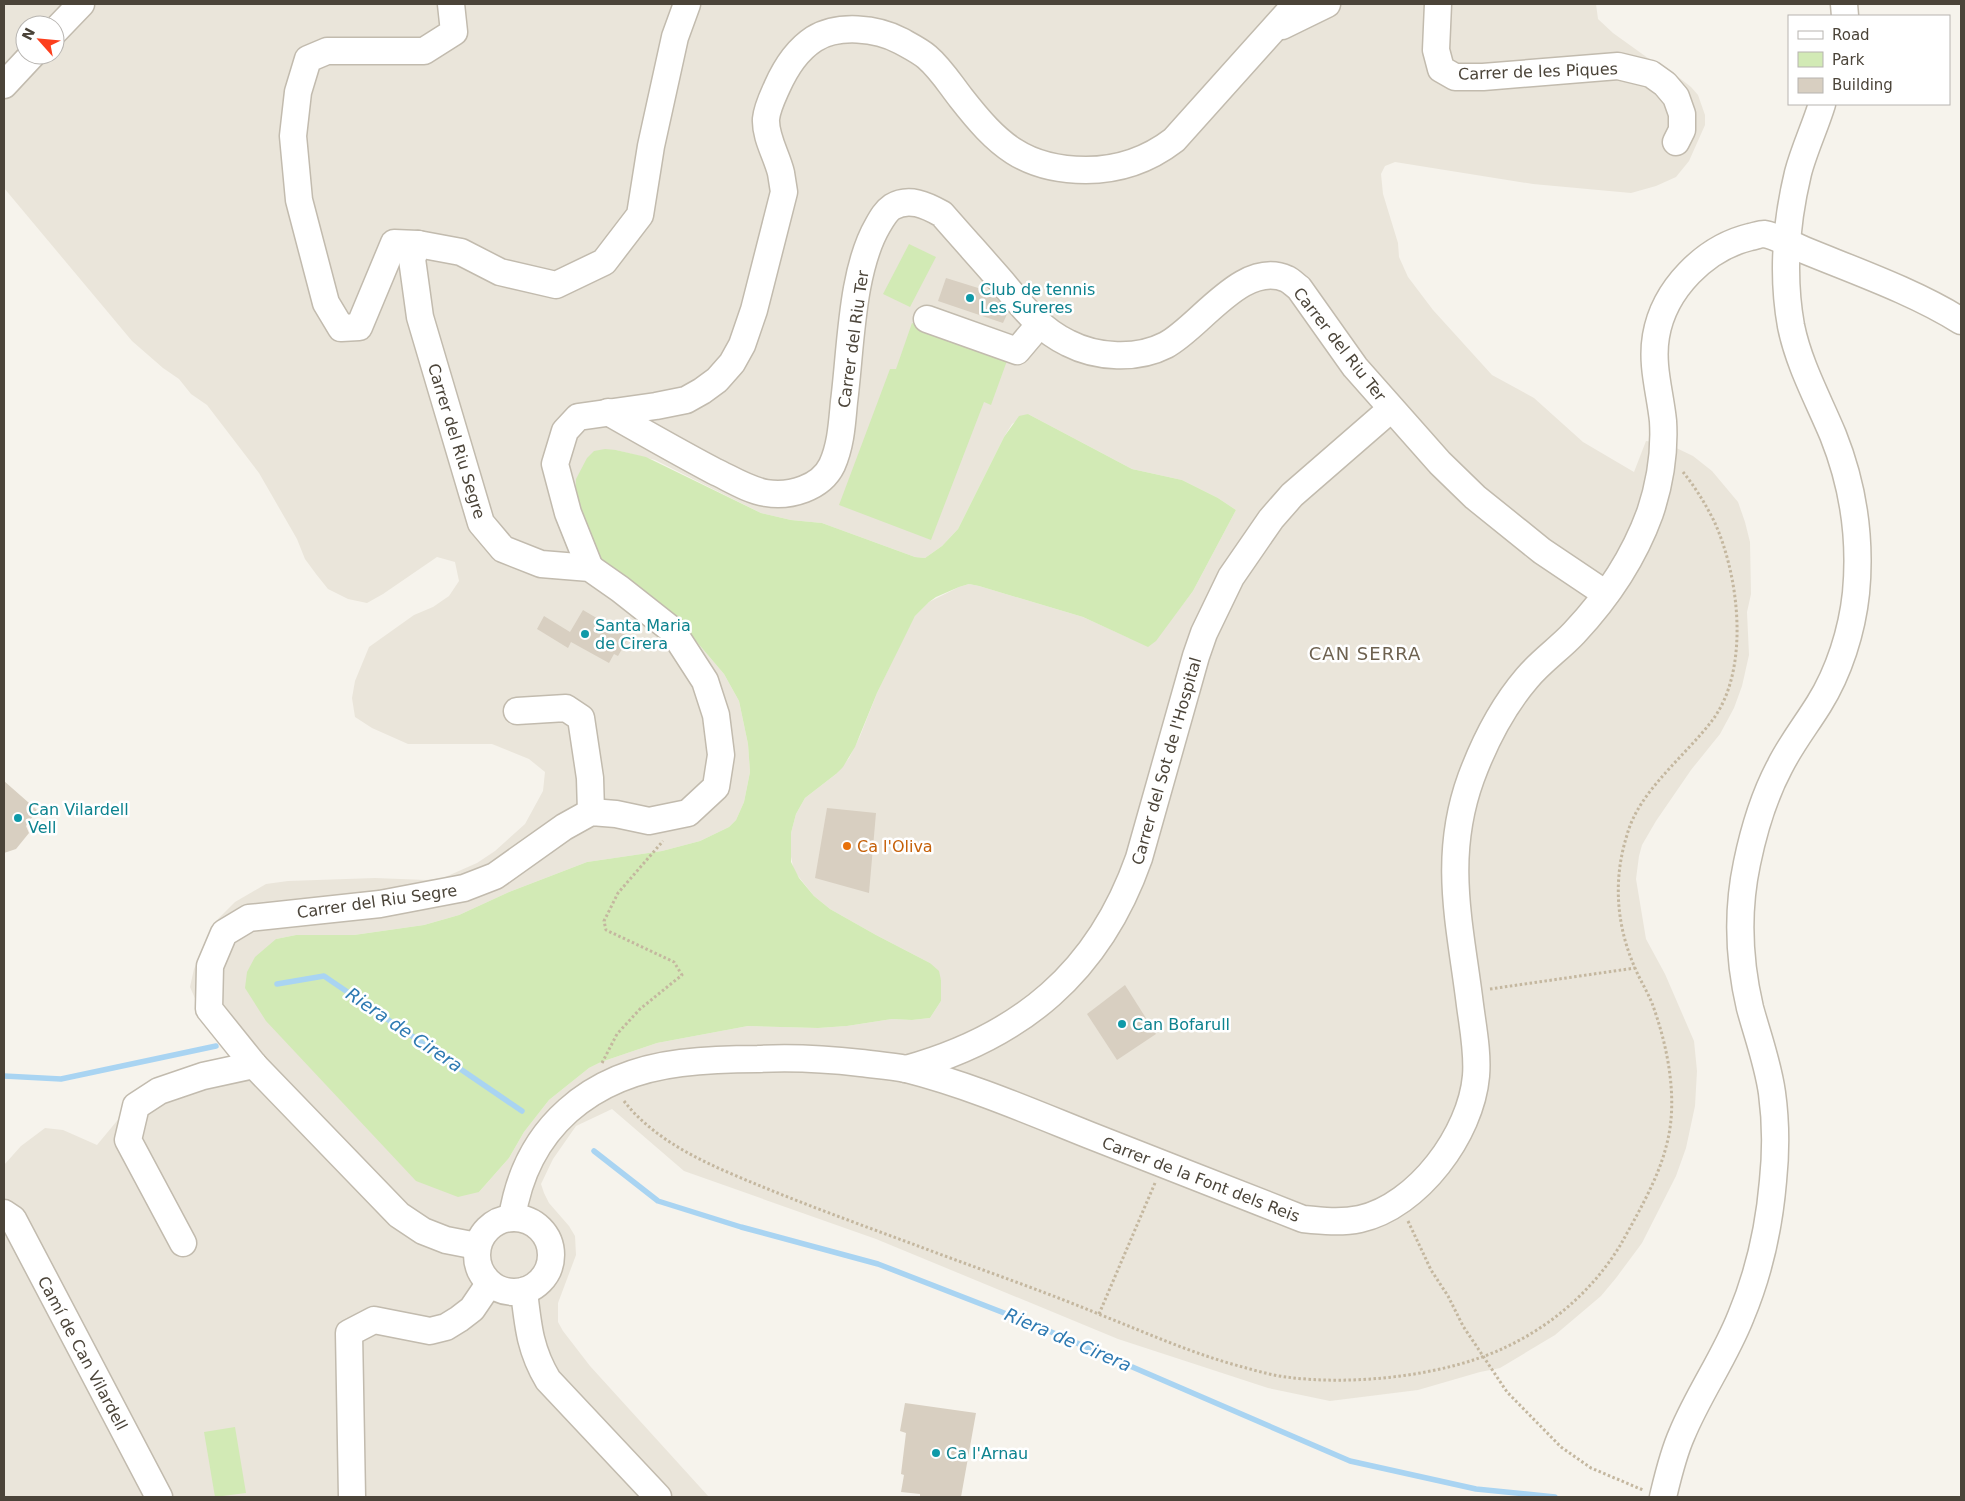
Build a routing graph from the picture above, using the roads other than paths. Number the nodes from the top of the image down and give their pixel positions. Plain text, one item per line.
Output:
1 (81, 4) edge
2 (451, 4) edge
3 (687, 4) edge
4 (1296, 4) edge
5 (1327, 4) edge
6 (1438, 4) edge
7 (65, 21) edge
8 (1272, 31) junction
9 (23, 65) edge
10 (4, 85) edge
11 (1822, 105) edge
12 (1676, 142) dead end
13 (1787, 243) junction
14 (418, 244) junction
15 (927, 319) dead end
16 (1961, 321) edge
17 (1039, 325) junction
18 (1391, 409) junction
19 (608, 412) junction
20 (590, 568) junction
21 (1606, 594) junction
22 (517, 711) dead end
23 (591, 812) junction
24 (254, 1065) junction
25 (906, 1069) junction
26 (4, 1213) edge
27 (512, 1218) junction
28 (183, 1243) dead end
29 (477, 1246) junction
30 (490, 1284) junction
31 (524, 1291) junction
32 (159, 1497) edge
33 (352, 1497) edge
34 (658, 1497) edge
35 (1663, 1497) edge

1 - 7 street
2 - 14 street
3 - 14 street
4 - 8 street
5 - 8 street
6 - 12 street, Carrer de les Piques
8 - 19 street
9 - 10 street
11 - 13 street
13 - 16 street, Carrer de la Font dels Reis
13 - 21 street, Carrer de la Font dels Reis
13 - 35 street
14 - 20 street, Carrer del Riu Segre
15 - 17 street
17 - 18 street, Carrer del Riu Ter
17 - 19 street, Carrer del Riu Ter
18 - 21 street, Carrer del Riu Ter
18 - 25 street, Carrer del Sot de l'Hospital
19 - 20 street
20 - 23 street
21 - 25 street, Carrer de la Font dels Reis
22 - 23 street
23 - 24 street, Carrer del Riu Segre
24 - 28 street
24 - 29 street, Carrer del Riu Segre
25 - 27 street, Carrer de la Font dels Reis
26 - 32 street, Camí de Can Vilardell
27 - 29 street
27 - 31 street
29 - 30 street
30 - 31 street
30 - 33 street
31 - 34 street

